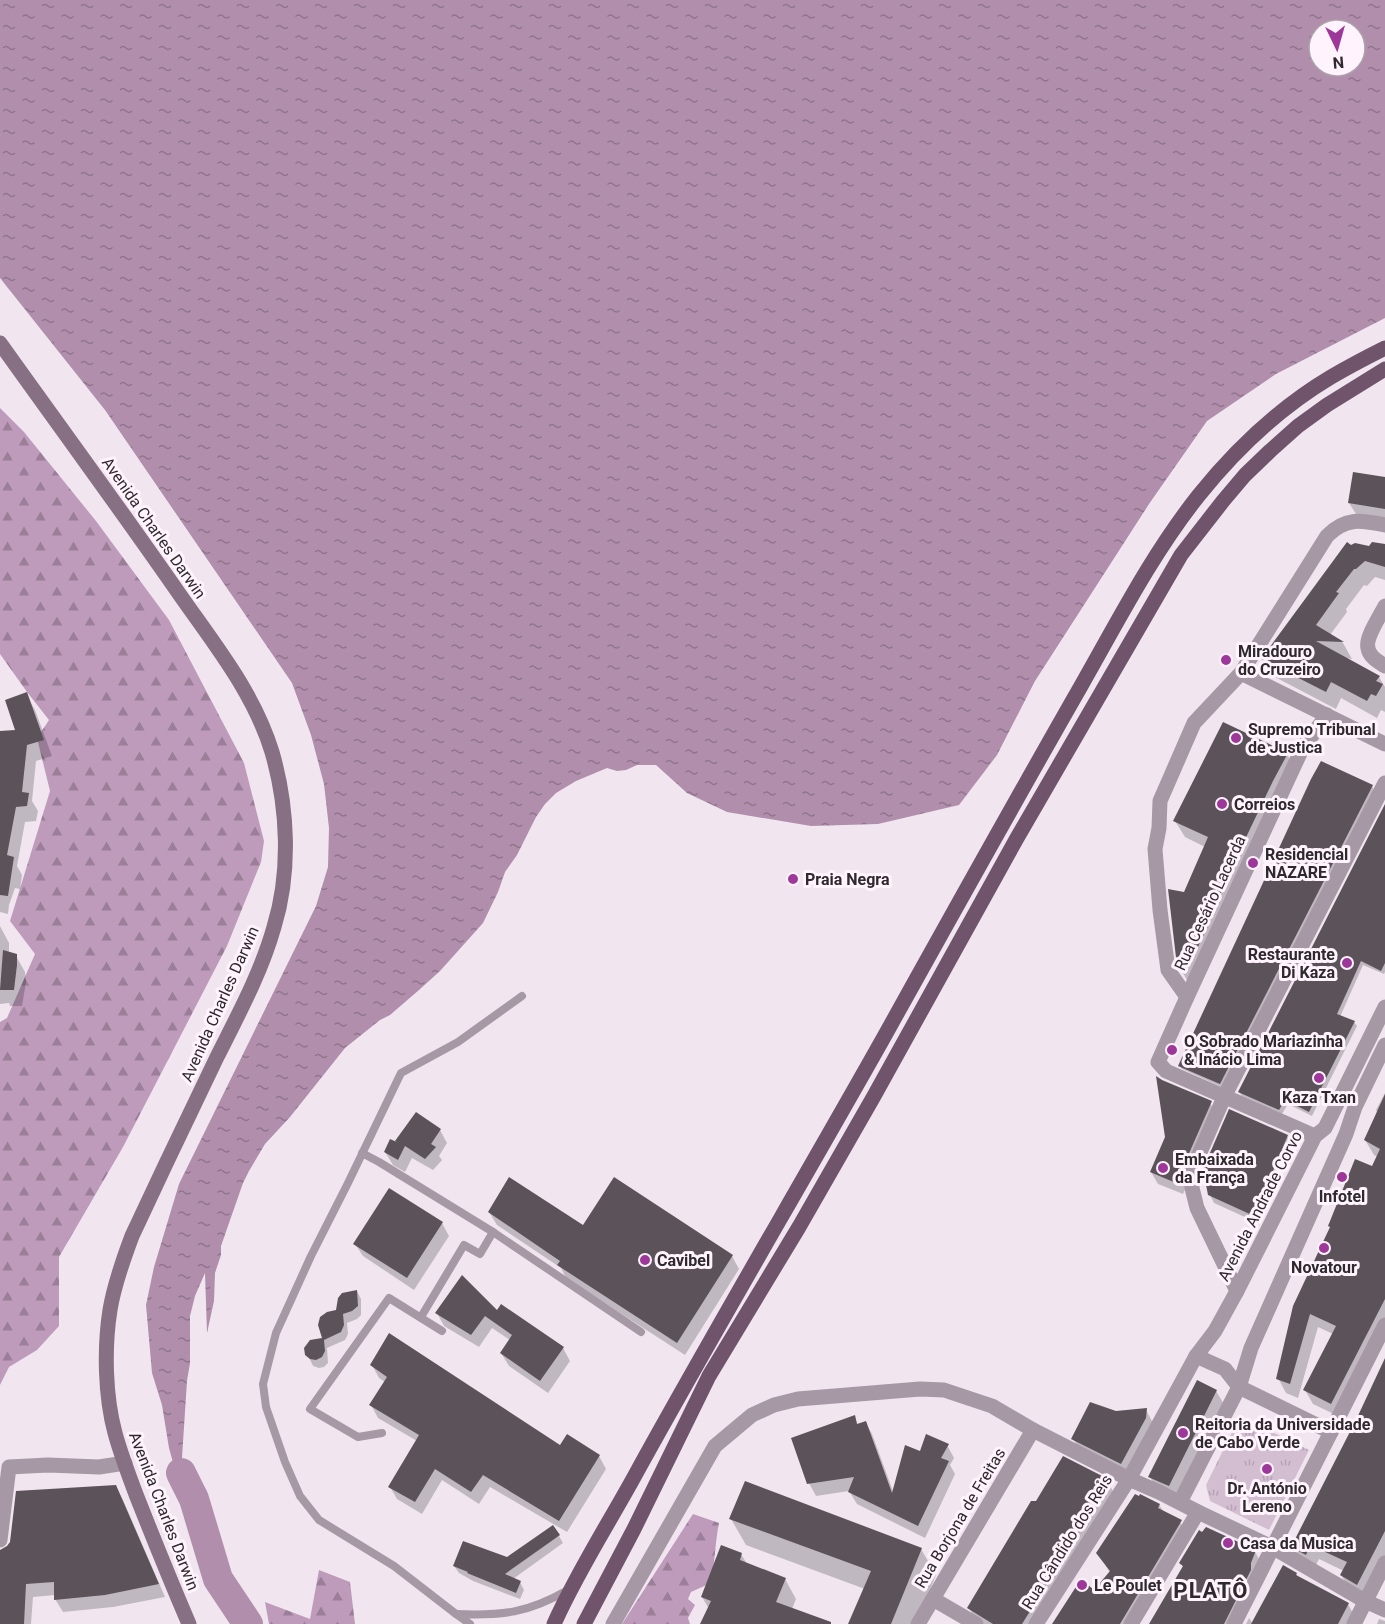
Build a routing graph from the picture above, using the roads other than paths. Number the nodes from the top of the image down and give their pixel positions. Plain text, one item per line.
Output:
1 (0, 343) edge
2 (1385, 348) edge
3 (1385, 369) edge
4 (1385, 525) edge
5 (1385, 606) edge
6 (1385, 666) edge
7 (1241, 673) junction
8 (1327, 715) junction
9 (1385, 744) edge
10 (1385, 783) edge
11 (522, 996) dead end
12 (1187, 997) junction
13 (1385, 1007) edge
14 (1385, 1045) edge
15 (1225, 1095) junction
16 (1315, 1136) junction
17 (362, 1153) junction
18 (494, 1232) junction
19 (1237, 1291) junction
20 (421, 1317) junction
21 (1385, 1325) edge
22 (442, 1331) dead end
23 (641, 1332) dead end
24 (1196, 1356) junction
25 (1239, 1387) junction
26 (1033, 1430) junction
27 (1331, 1432) junction
28 (382, 1433) dead end
29 (125, 1463) junction
30 (1129, 1479) junction
31 (1180, 1502) junction
32 (1198, 1512) junction
33 (0, 1540) edge
34 (1272, 1547) junction
35 (1385, 1563) edge
36 (570, 1589) junction
37 (933, 1599) junction
38 (1365, 1601) junction
39 (1385, 1610) edge
40 (456, 1614) junction
41 (189, 1624) edge
42 (470, 1624) edge
43 (554, 1624) edge
44 (584, 1624) edge
45 (613, 1624) edge
46 (918, 1624) edge
47 (976, 1624) edge
48 (1036, 1624) edge
49 (1131, 1624) edge
50 (1233, 1624) edge
51 (1354, 1624) edge

1 - 29 main road, Avenida Charles Darwin
2 - 36 main road
3 - 44 main road
4 - 7 street
5 - 6 street
7 - 8 street
7 - 12 street
8 - 9 street
8 - 12 street, Rua Cesário Lacerda
10 - 15 street
11 - 17 lane
12 - 15 street, Rua Cesário Lacerda
13 - 16 street, Avenida Andrade Corvo
14 - 25 street
15 - 16 street
15 - 19 street
16 - 19 street, Avenida Andrade Corvo
17 - 18 lane
17 - 40 lane
18 - 20 lane
18 - 23 lane
19 - 24 street, Avenida Andrade Corvo
20 - 22 lane
20 - 28 lane
21 - 27 street
24 - 25 street
24 - 30 street, Avenida Andrade Corvo
25 - 27 street
25 - 31 street
26 - 30 street
26 - 37 street, Rua Borjona de Freitas
26 - 45 street
27 - 34 street
29 - 33 street
29 - 41 main road, Avenida Charles Darwin
30 - 31 street
30 - 48 street, Rua Cândido dos Reis
31 - 32 street
32 - 34 street
32 - 49 street
34 - 38 street
34 - 50 street
35 - 38 street
36 - 40 lane
36 - 43 main road
37 - 46 street, Rua Borjona de Freitas
37 - 47 street
38 - 39 street
38 - 51 street
40 - 42 lane

